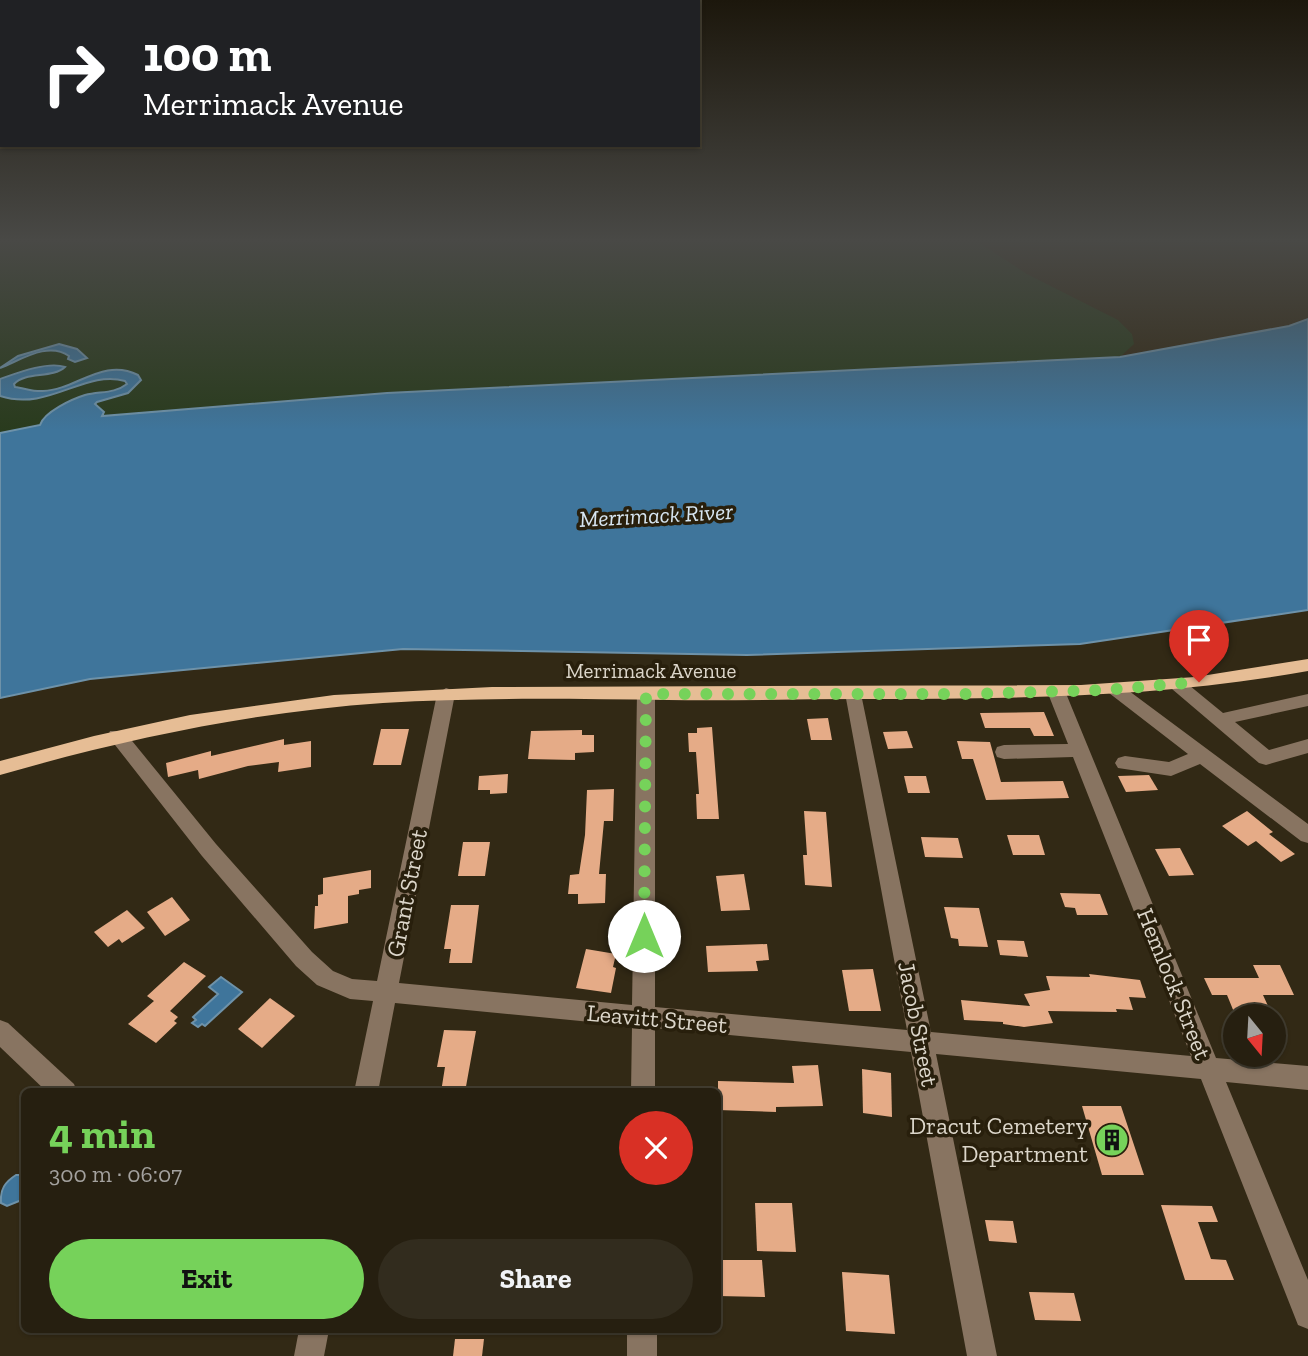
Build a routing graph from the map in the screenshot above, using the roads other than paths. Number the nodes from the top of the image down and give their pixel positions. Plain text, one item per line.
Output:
1 (1308, 665) edge
2 (1178, 685) junction
3 (1115, 689) junction
4 (1056, 691) junction
5 (854, 693) junction
6 (446, 694) junction
7 (646, 694) junction
8 (1308, 700) edge
9 (1218, 720) junction
10 (117, 736) junction
11 (1308, 746) edge
12 (1080, 750) junction
13 (1004, 752) dead end
14 (1202, 755) junction
15 (1125, 763) dead end
16 (0, 768) edge
17 (1308, 835) edge
18 (387, 994) junction
19 (644, 1017) junction
20 (0, 1031) edge
21 (921, 1043) junction
22 (1208, 1069) junction
23 (1308, 1078) edge
24 (61, 1088) edge
25 (367, 1088) edge
26 (643, 1088) edge
27 (1308, 1315) edge
28 (313, 1333) edge
29 (642, 1333) edge
30 (309, 1356) edge
31 (642, 1356) edge
32 (982, 1356) edge

1 - 2 main road, Merrimack Avenue
2 - 3 main road, Merrimack Avenue
2 - 9 street
3 - 4 main road, Merrimack Avenue
3 - 14 street
4 - 5 main road, Merrimack Avenue
4 - 12 street, Hemlock Street
5 - 7 main road, Merrimack Avenue
5 - 21 street, Jacob Street
6 - 7 main road, Merrimack Avenue
6 - 10 main road, Merrimack Avenue
6 - 18 street, Grant Street
7 - 19 street
8 - 9 street
9 - 11 street
10 - 16 main road, Merrimack Avenue
10 - 18 street, Leavitt Street
12 - 13 street
12 - 22 street, Hemlock Street
14 - 15 street
14 - 17 street
18 - 19 street, Leavitt Street
18 - 25 street, Grant Street
19 - 21 street, Leavitt Street
19 - 26 street
20 - 24 street
21 - 22 street, Leavitt Street
21 - 32 street, Jacob Street
22 - 23 street, Leavitt Street
22 - 27 street, Hemlock Street
28 - 30 street
29 - 31 street

